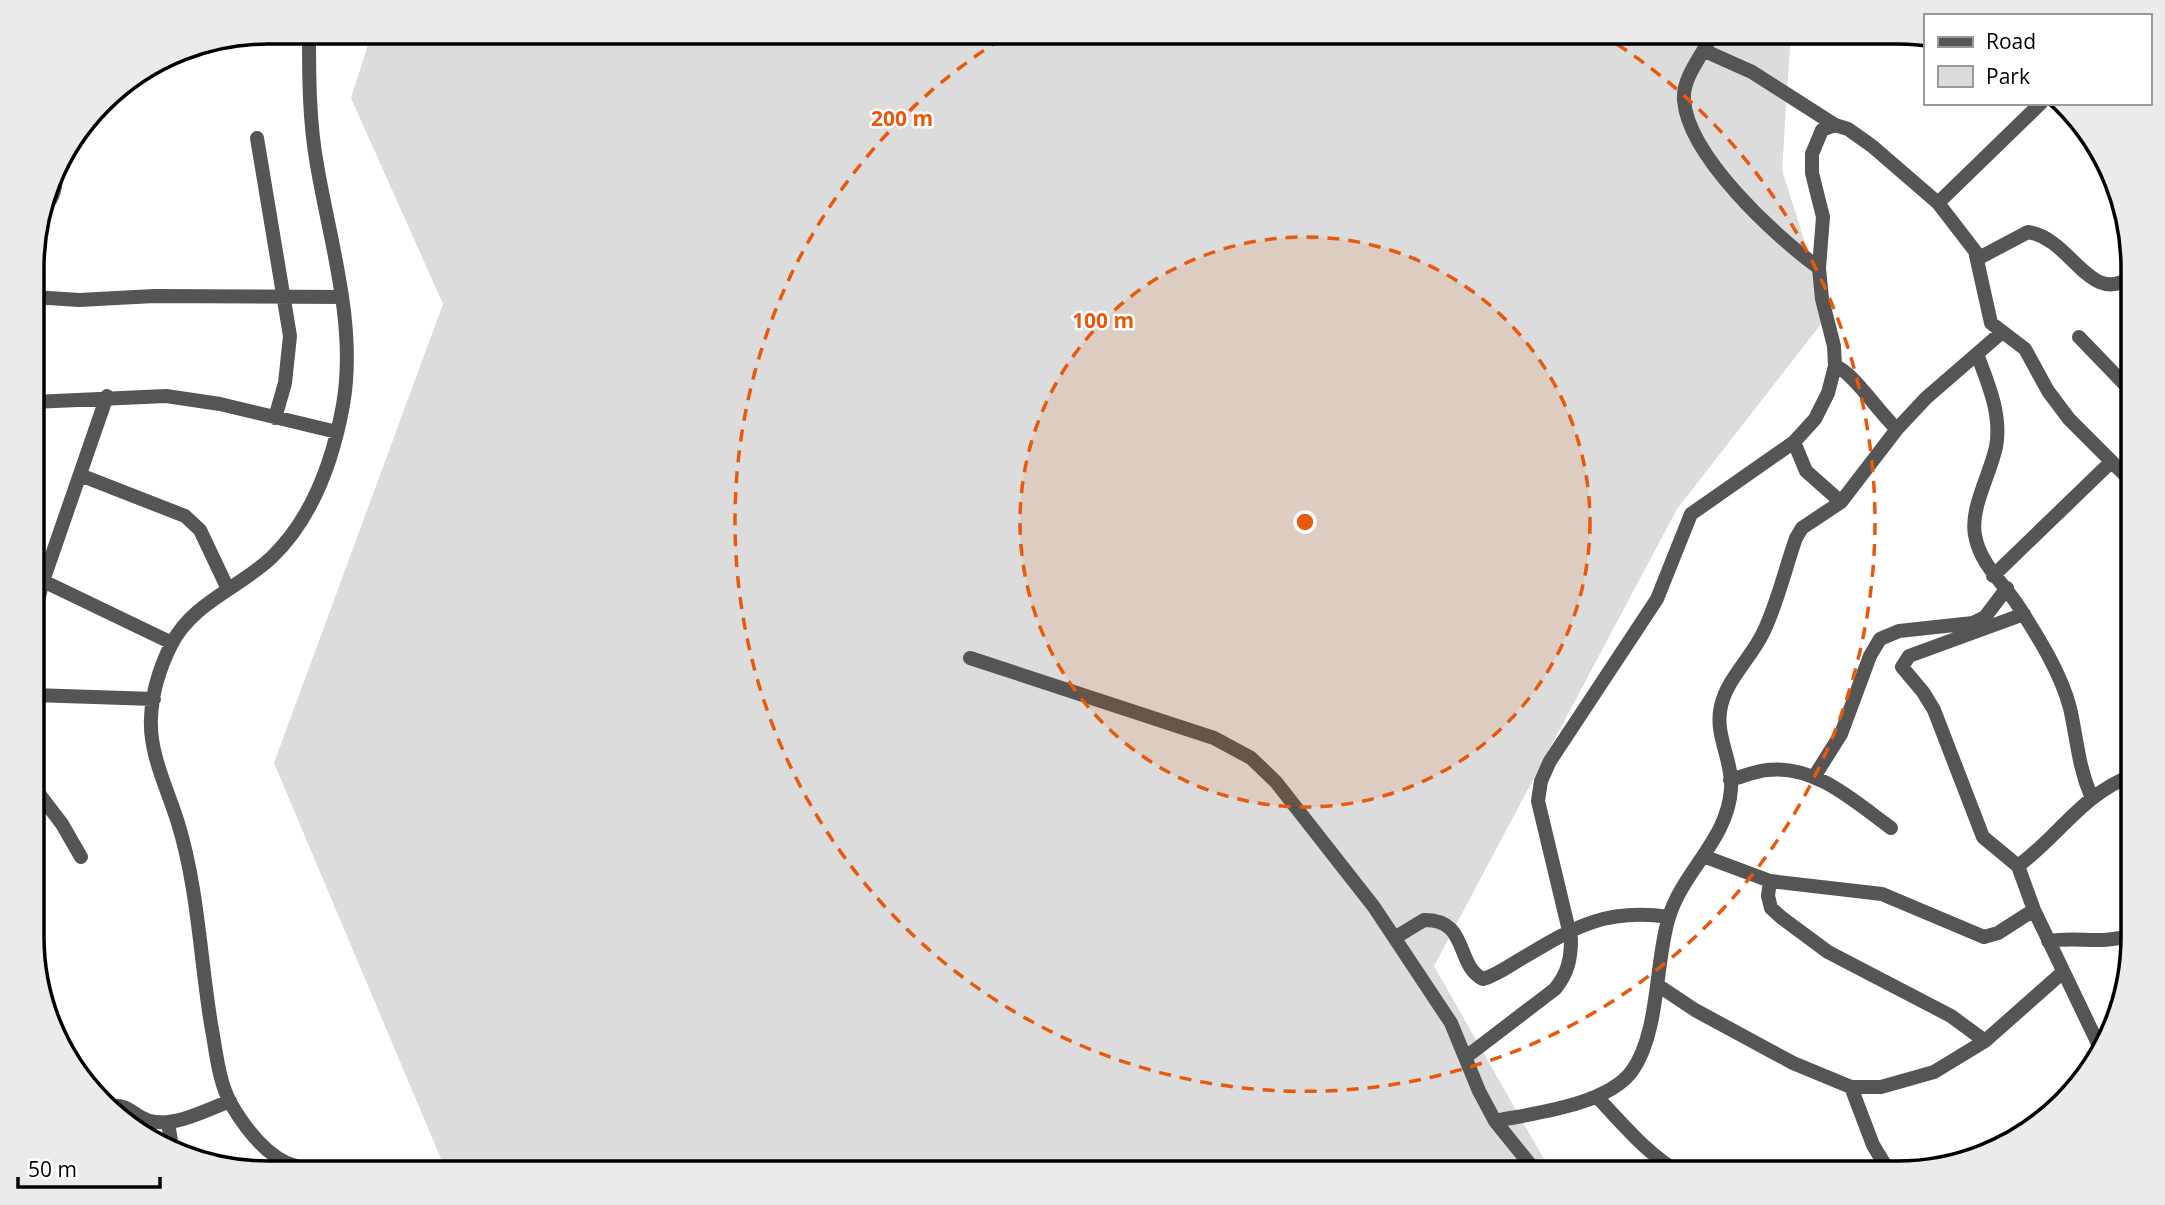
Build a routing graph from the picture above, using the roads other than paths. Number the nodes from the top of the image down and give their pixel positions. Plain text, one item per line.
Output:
1 (309, 44) edge
2 (1708, 44) edge
3 (1705, 51) junction
4 (2039, 105) edge
5 (1835, 125) junction
6 (257, 138) dead end
7 (1938, 203) junction
8 (1977, 259) junction
9 (1819, 268) junction
10 (2121, 283) edge
11 (342, 297) junction
12 (44, 298) edge
13 (285, 298) junction
14 (2001, 333) junction
15 (2079, 337) dead end
16 (1978, 354) junction
17 (1835, 366) junction
18 (2121, 381) edge
19 (107, 396) junction
20 (44, 401) edge
21 (275, 418) junction
22 (1897, 429) junction
23 (337, 432) junction
24 (1794, 442) junction
25 (2111, 462) junction
26 (2121, 472) edge
27 (80, 475) junction
28 (1841, 502) junction
29 (1993, 576) junction
30 (44, 577) edge
31 (44, 580) edge
32 (227, 587) junction
33 (2007, 588) junction
34 (2024, 614) junction
35 (172, 643) junction
36 (970, 658) dead end
37 (44, 695) edge
38 (154, 699) junction
39 (1814, 777) junction
40 (1730, 780) junction
41 (2121, 781) edge
42 (2091, 796) junction
43 (44, 800) edge
44 (1891, 828) dead end
45 (1703, 856) junction
46 (82, 858) dead end
47 (2018, 866) junction
48 (1770, 881) junction
49 (2034, 910) junction
50 (1669, 917) junction
51 (1569, 930) junction
52 (1396, 937) junction
53 (2121, 939) edge
54 (2048, 941) junction
55 (2063, 972) junction
56 (1659, 986) junction
57 (2096, 1040) edge
58 (1985, 1041) junction
59 (1466, 1057) junction
60 (1851, 1087) junction
61 (1597, 1097) junction
62 (230, 1101) junction
63 (119, 1105) edge
64 (1495, 1121) junction
65 (168, 1122) junction
66 (171, 1138) edge
67 (284, 1161) edge
68 (1527, 1161) edge
69 (1661, 1161) edge
70 (1883, 1161) edge

1 - 11 street
2 - 3 street
3 - 5 street
3 - 9 street
4 - 7 street
5 - 7 street
5 - 9 street
6 - 13 street
7 - 8 street
8 - 10 street
8 - 14 street
9 - 17 street
11 - 13 street
11 - 23 street
12 - 13 street
13 - 21 street
14 - 16 street
14 - 25 street
15 - 18 street
16 - 22 street
16 - 29 street
17 - 22 street
17 - 24 street
19 - 20 street
19 - 21 street
19 - 27 street
21 - 23 street
22 - 28 street
23 - 32 street
24 - 28 street
24 - 51 street
25 - 26 street
25 - 29 street
27 - 30 street
27 - 32 street
28 - 40 street
29 - 33 street
31 - 35 street
32 - 35 street
33 - 34 street
33 - 39 street
34 - 42 street
34 - 47 street
35 - 38 street
36 - 52 street
37 - 38 street
38 - 62 street
39 - 40 street
39 - 44 street
40 - 45 street
41 - 42 street
42 - 47 street
43 - 46 street
45 - 48 street
45 - 50 street
47 - 49 street
48 - 49 street
48 - 58 street
49 - 54 street
50 - 51 street
50 - 56 street
51 - 52 street
51 - 59 street
52 - 59 street
53 - 54 street
54 - 55 street
55 - 57 street
55 - 58 street
56 - 60 street
56 - 61 street
58 - 60 street
59 - 64 street
60 - 70 street
61 - 64 street
61 - 69 street
62 - 65 street
62 - 67 street
63 - 65 street
64 - 68 street
65 - 66 street

